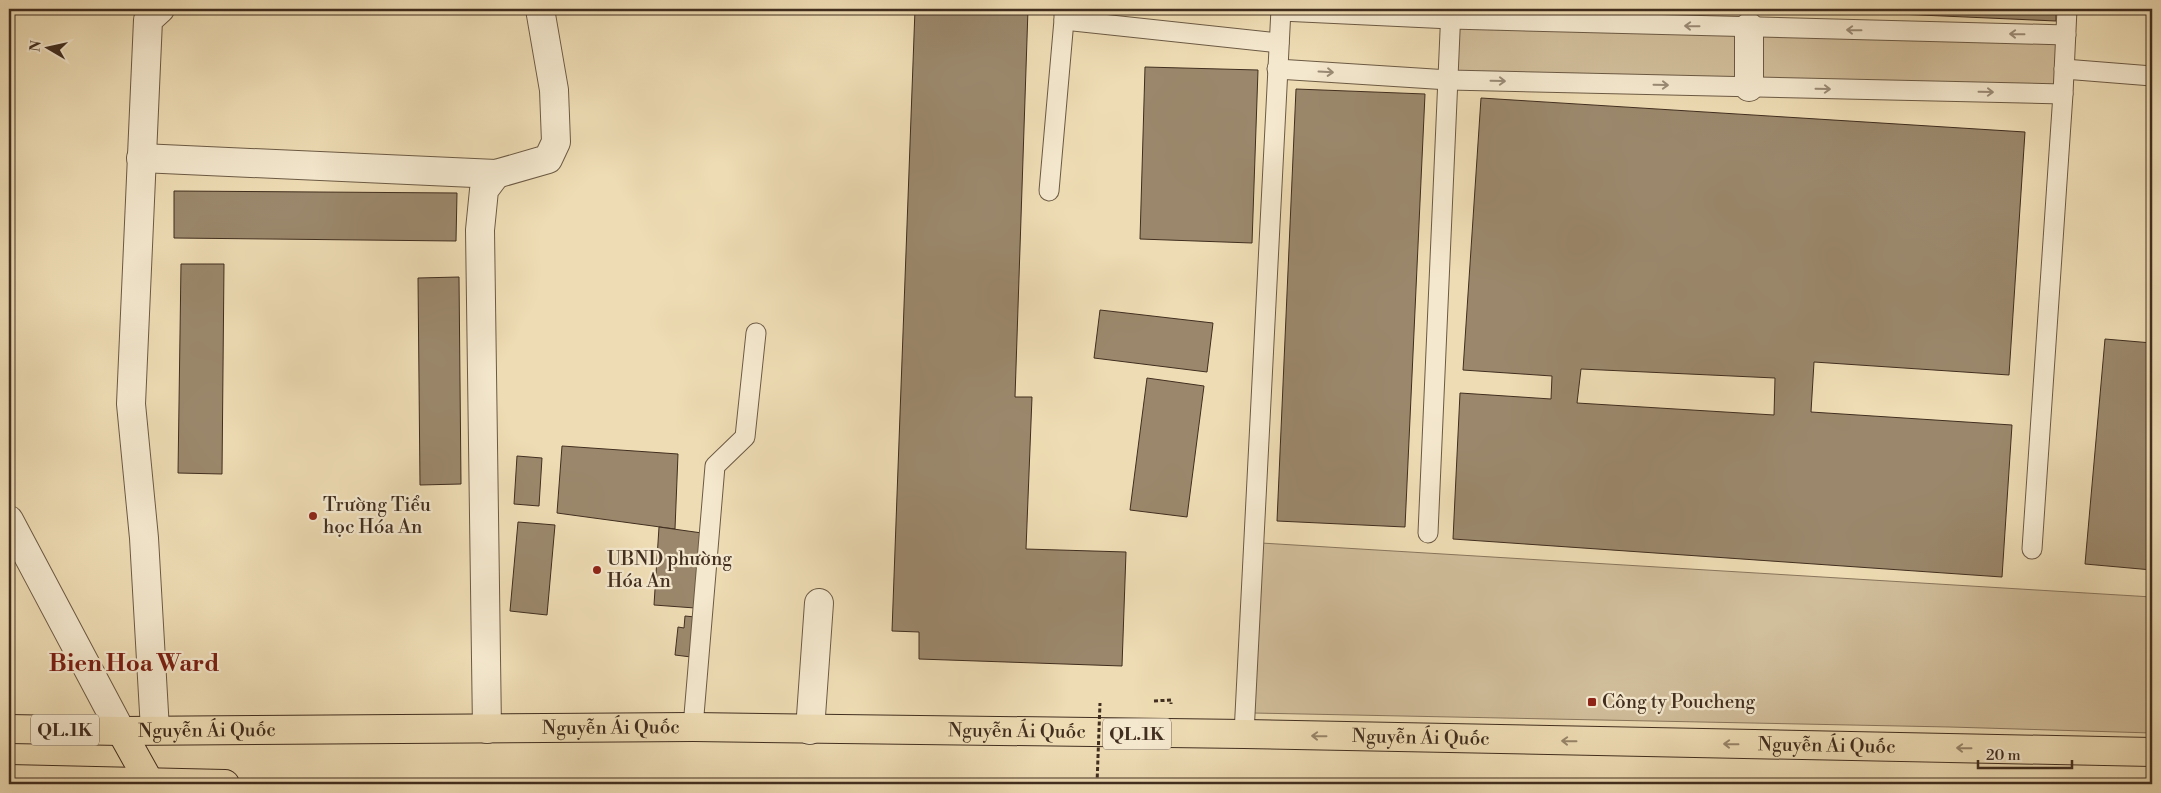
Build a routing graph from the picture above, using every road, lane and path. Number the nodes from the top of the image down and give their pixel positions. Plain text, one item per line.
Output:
1 (160, 9) edge
2 (540, 9) edge
3 (2067, 9) edge
4 (1281, 10) edge
5 (1064, 14) edge
6 (1451, 14) edge
7 (1749, 27) junction
8 (2066, 35) junction
9 (1279, 43) junction
10 (2064, 69) junction
11 (1277, 70) junction
12 (2152, 76) edge
13 (1449, 80) junction
14 (1749, 87) junction
15 (2063, 94) junction
16 (141, 158) junction
17 (496, 174) junction
18 (1049, 191) dead end
19 (756, 333) dead end
20 (9, 520) edge
21 (1428, 533) dead end
22 (2032, 549) dead end
23 (819, 603) dead end
24 (1100, 703) dead end
25 (693, 727) junction
26 (9, 729) edge
27 (487, 729) junction
28 (155, 730) junction
29 (810, 730) junction
30 (122, 731) junction
31 (1244, 734) junction
32 (2152, 752) edge
33 (9, 779) edge
34 (150, 784) edge
35 (225, 784) edge
36 (1097, 784) edge

1 - 16 street
2 - 17 street
3 - 8 lane
4 - 6 lane
4 - 9 lane
5 - 9 lane
5 - 18 lane
7 -> 6 lane
6 - 13 lane
8 -> 7 lane
7 - 14 street
8 - 10 lane
9 - 11 lane
10 - 12 lane
10 - 15 lane
11 -> 13 lane
11 - 31 lane
13 -> 14 lane
13 - 21 lane
14 -> 15 lane
15 - 22 lane
16 - 17 street
16 - 28 street
17 - 27 street
19 - 25 lane
20 - 30 street
23 - 29 street
24 - 36 path, bridge
25 - 27 main road, Nguyễn Ái Quốc / QL.1K
25 - 29 main road, Nguyễn Ái Quốc / QL.1K
26 - 30 main road, QL.1K
27 - 28 main road, Nguyễn Ái Quốc / QL.1K
28 - 30 main road, Nguyễn Ái Quốc / QL.1K
29 - 31 main road, Nguyễn Ái Quốc / QL.1K
30 - 34 main road
32 -> 31 main road, Nguyễn Ái Quốc / QL.1K
33 - 34 main road
34 - 35 main road

